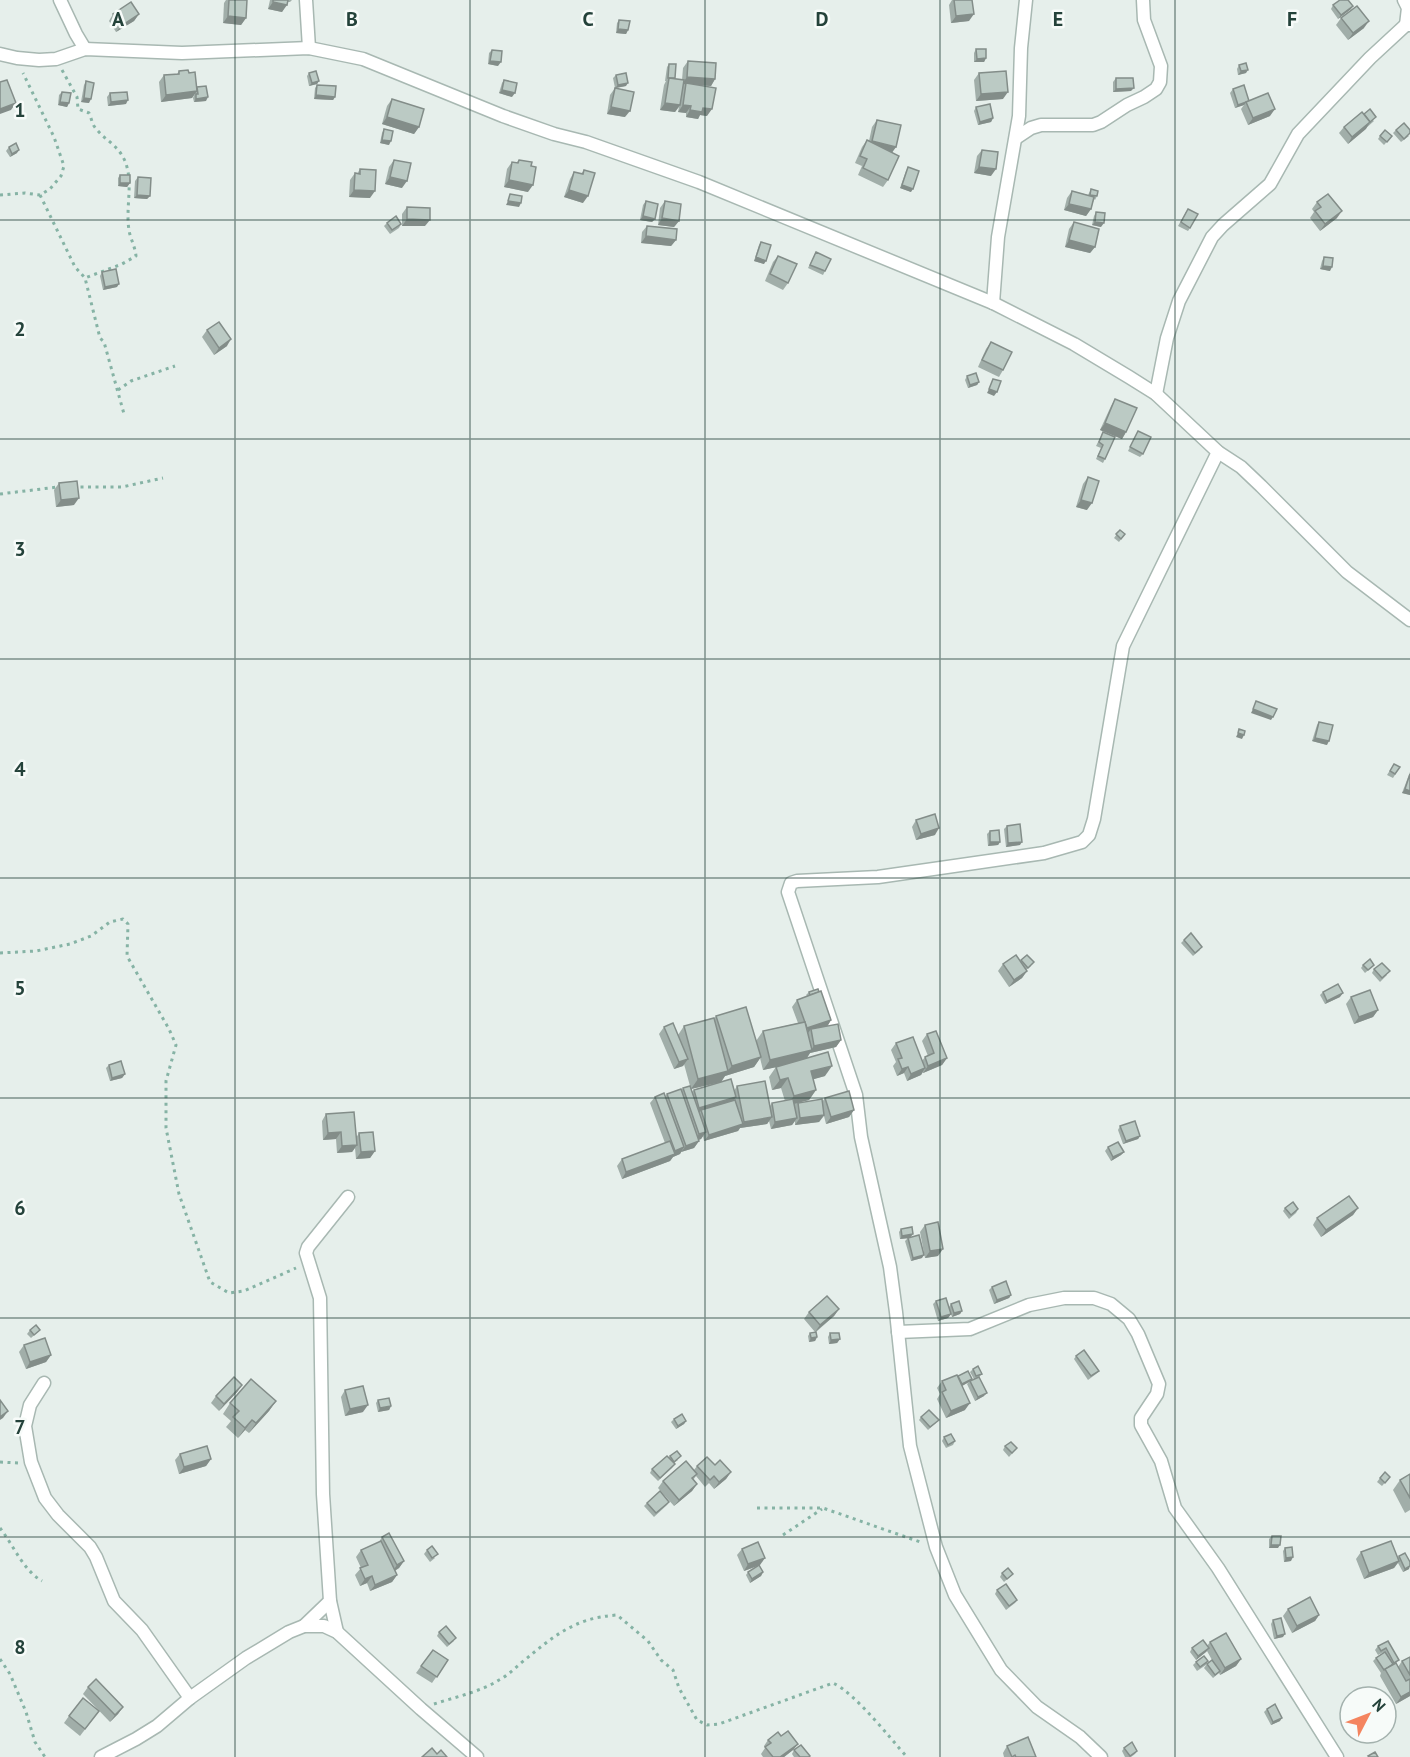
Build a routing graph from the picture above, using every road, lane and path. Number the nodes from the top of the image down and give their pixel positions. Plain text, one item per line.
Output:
1 (60, 0) edge
2 (306, 0) edge
3 (1026, 0) edge
4 (1143, 0) edge
5 (1404, 0) edge
6 (1409, 24) edge
7 (309, 48) junction
8 (85, 49) junction
9 (0, 54) edge
10 (17, 58) junction
11 (56, 59) junction
12 (1016, 138) junction
13 (0, 195) edge
14 (40, 195) junction
15 (85, 278) junction
16 (993, 303) junction
17 (175, 366) dead end
18 (118, 390) junction
19 (1156, 394) junction
20 (124, 414) dead end
21 (1218, 452) junction
22 (163, 478) dead end
23 (0, 494) edge
24 (1410, 620) edge
25 (0, 953) edge
26 (348, 1197) dead end
27 (308, 1262) junction
28 (898, 1332) junction
29 (44, 1383) dead end
30 (757, 1508) dead end
31 (823, 1508) junction
32 (0, 1528) edge
33 (783, 1535) dead end
34 (936, 1547) junction
35 (42, 1581) dead end
36 (330, 1601) junction
37 (304, 1626) junction
38 (337, 1632) junction
39 (0, 1659) edge
40 (190, 1698) junction
41 (421, 1708) junction
42 (45, 1757) edge
43 (101, 1757) edge
44 (477, 1757) edge
45 (907, 1757) edge
46 (1101, 1757) edge
47 (1337, 1757) edge

1 - 8 street
2 - 7 street
3 - 12 street
4 - 12 street
5 - 6 street
6 - 19 street
7 - 8 street
7 - 16 street
8 - 11 street
9 - 10 street
10 - 11 street
10 - 14 path
11 - 15 path
12 - 16 street
13 - 14 path
14 - 15 path
15 - 18 path
16 - 19 street
17 - 18 path
18 - 20 path
19 - 21 street
21 - 24 street
21 - 28 street
22 - 23 path
25 - 27 path
26 - 27 street
27 - 36 street
28 - 34 street
28 - 47 street
29 - 40 street
30 - 31 path
31 - 33 path
31 - 34 path
32 - 35 path
34 - 46 street
36 - 37 street
36 - 38 street
37 - 38 street
37 - 40 street
38 - 41 street
39 - 42 path
40 - 43 street
41 - 44 street
41 - 45 path

